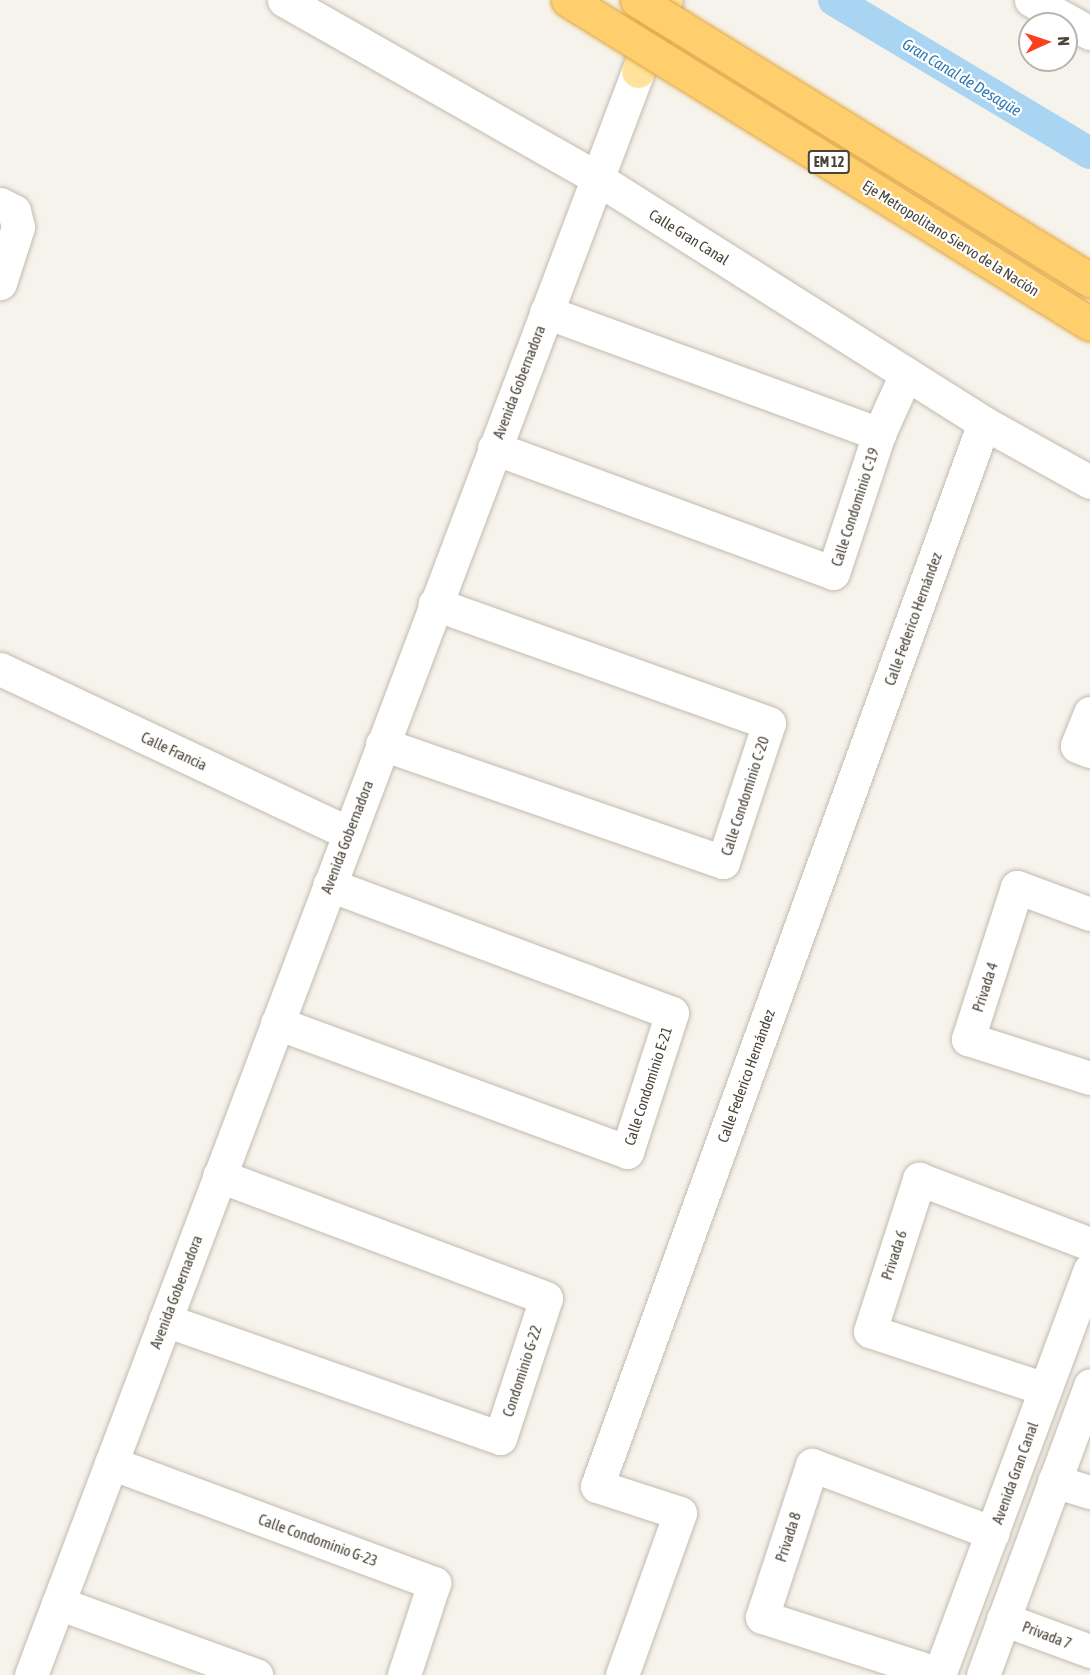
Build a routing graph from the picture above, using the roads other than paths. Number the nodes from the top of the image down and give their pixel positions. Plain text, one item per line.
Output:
1 (284, 0) edge
2 (568, 0) edge
3 (637, 0) edge
4 (666, 0) edge
5 (1031, 0) edge
6 (1090, 33) edge
7 (638, 71) joint
8 (595, 177) junction
9 (0, 204) edge
10 (1090, 280) edge
11 (0, 282) edge
12 (546, 312) junction
13 (1090, 324) edge
14 (906, 374) junction
15 (984, 423) junction
16 (879, 434) junction
17 (494, 448) junction
18 (1090, 482) edge
19 (435, 604) junction
20 (0, 669) edge
21 (1090, 713) edge
22 (382, 744) junction
23 (1090, 751) edge
24 (349, 833) junction
25 (329, 885) junction
26 (1090, 914) edge
27 (277, 1023) junction
28 (1090, 1078) edge
29 (219, 1176) junction
30 (1090, 1244) edge
31 (1090, 1270) edge
32 (1084, 1306) edge
33 (165, 1320) junction
34 (1090, 1385) edge
35 (1045, 1389) junction
36 (111, 1463) junction
37 (1054, 1481) junction
38 (1090, 1492) edge
39 (993, 1533) junction
40 (58, 1603) junction
41 (1003, 1619) junction
42 (1090, 1651) edge
43 (31, 1675) edge
44 (256, 1675) edge
45 (404, 1675) edge
46 (622, 1675) edge
47 (939, 1675) edge
48 (983, 1675) edge

1 - 8 street, Calle Gran Canal
2 - 13 highway, Eje Metropolitano Siervo de la Nación / EM 12, bridge
3 - 10 highway, EM 12, bridge
4 - 7 main road, Avenida Gobernadora, bridge
5 - 6 street
7 - 8 street, Avenida Gobernadora
8 - 12 street, Avenida Gobernadora
8 - 14 street, Calle Gran Canal
9 - 11 street
12 - 16 street, Calle Condominio C-19
12 - 17 street, Avenida Gobernadora
14 - 15 street, Calle Gran Canal
14 - 16 street
15 - 18 street, Calle Gran Canal
15 - 46 street, Calle Federico Hernández
16 - 17 street, Calle Condominio C-19
17 - 19 street, Avenida Gobernadora
19 - 22 street, Avenida Gobernadora
19 - 22 street, Calle Condominio C-20
20 - 24 street, Calle Francia
21 - 23 street
22 - 24 street, Avenida Gobernadora
24 - 25 street, Avenida Gobernadora
25 - 27 street, Avenida Gobernadora
25 - 27 street, Calle Condominio E-21
26 - 28 street, Privada 4
27 - 29 street, Avenida Gobernadora
29 - 33 street, Avenida Gobernadora
29 - 33 street, Condominio G-22
30 - 35 street, Privada 6
31 - 32 street, Avenida Gran Canal
32 - 35 street, Avenida Gran Canal
33 - 36 street, Avenida Gobernadora
34 - 37 street
35 - 39 street, Avenida Gran Canal
36 - 40 street, Avenida Gobernadora
36 - 45 street, Calle Condominio G-23
37 - 38 street
37 - 41 street
39 - 47 street, Avenida Gran Canal
39 - 47 street, Privada 8
40 - 43 street, Avenida Gobernadora
40 - 44 street
41 - 42 street, Privada 7
41 - 48 street

